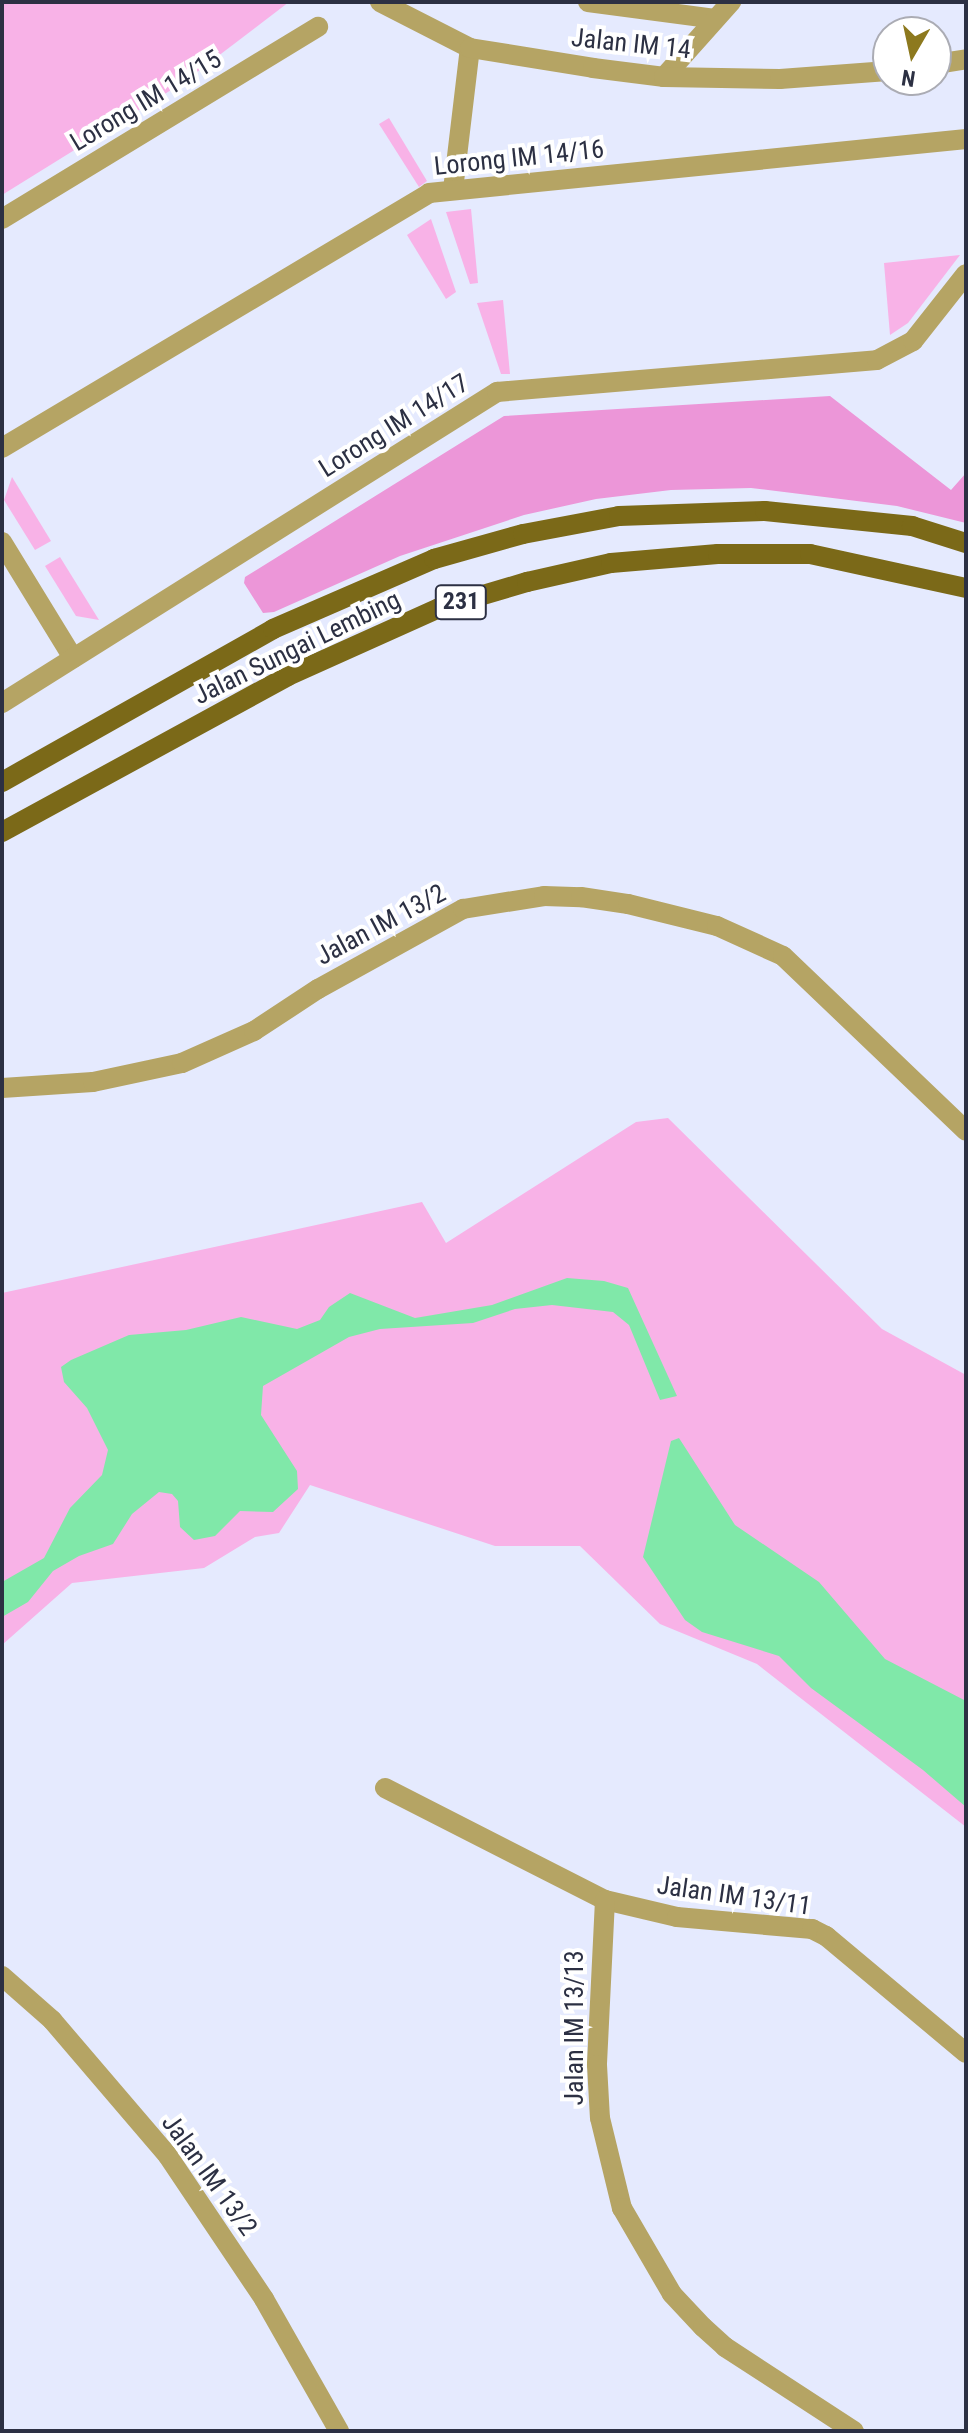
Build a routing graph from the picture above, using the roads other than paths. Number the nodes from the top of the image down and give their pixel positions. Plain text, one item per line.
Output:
1 (380, 2) edge
2 (588, 2) edge
3 (731, 2) edge
4 (715, 19) junction
5 (318, 27) dead end
6 (470, 48) junction
7 (872, 72) edge
8 (664, 77) junction
9 (966, 139) edge
10 (453, 190) junction
11 (2, 219) edge
12 (966, 274) edge
13 (2, 448) edge
14 (2, 542) edge
15 (966, 543) edge
16 (966, 588) edge
17 (73, 658) junction
18 (2, 703) edge
19 (2, 782) edge
20 (2, 832) edge
21 (2, 1088) edge
22 (966, 1131) edge
23 (385, 1788) dead end
24 (605, 1900) junction
25 (2, 1976) edge
26 (966, 2053) edge
27 (339, 2431) edge
28 (854, 2431) edge

1 - 6 street, Jalan IM 14
2 - 4 street
3 - 4 street
4 - 8 street
5 - 11 street, Lorong IM 14/15
6 - 8 street, Jalan IM 14
6 - 10 street
7 - 8 street, Jalan IM 14
9 - 10 street, Lorong IM 14/16
10 - 13 street, Lorong IM 14/16
12 - 17 street, Lorong IM 14/17
14 - 17 street
15 - 19 main road, Jalan Sungai Lembing / 231
16 - 20 main road, Jalan Sungai Lembing / 231
17 - 18 street, Lorong IM 14/17
21 - 22 street, Jalan IM 13/2
23 - 24 street, Jalan IM 13/11
24 - 26 street, Jalan IM 13/11
24 - 28 street, Jalan IM 13/13
25 - 27 street, Jalan IM 13/2

